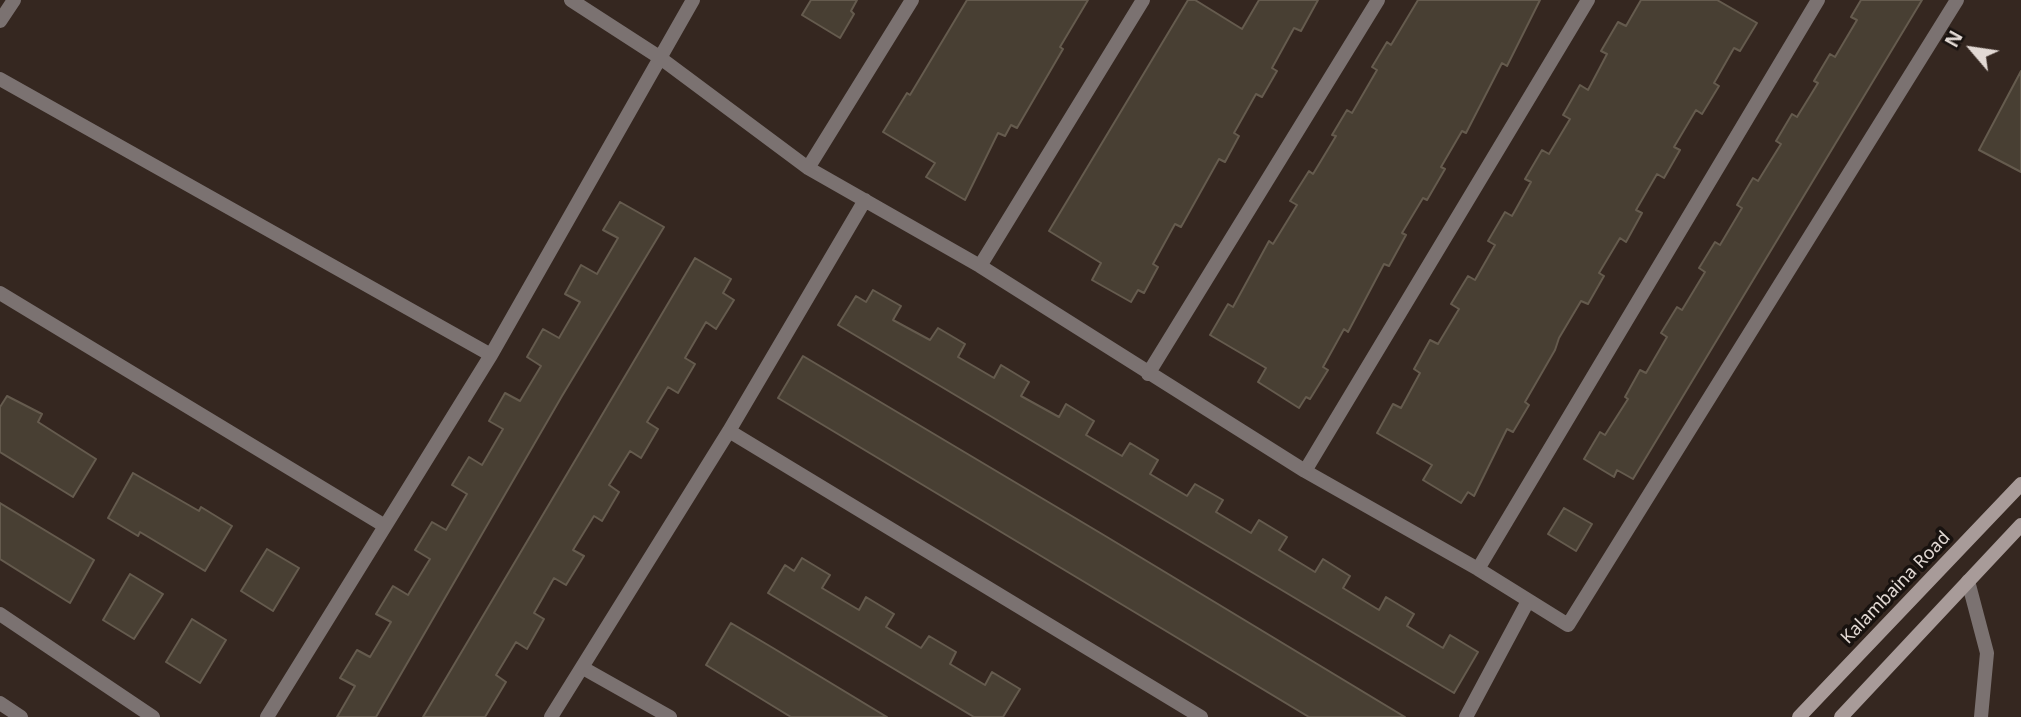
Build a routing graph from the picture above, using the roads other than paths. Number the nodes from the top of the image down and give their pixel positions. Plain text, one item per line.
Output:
1 (14, 0) edge
2 (571, 0) edge
3 (693, 0) edge
4 (912, 0) edge
5 (1143, 0) edge
6 (1378, 0) edge
7 (1588, 0) edge
8 (1818, 0) edge
9 (1958, 0) edge
10 (0, 22) edge
11 (659, 57) junction
12 (0, 79) edge
13 (808, 168) junction
14 (865, 200) junction
15 (980, 267) junction
16 (0, 293) edge
17 (491, 355) junction
18 (1148, 374) junction
19 (729, 431) junction
20 (1305, 471) junction
21 (2021, 484) edge
22 (2021, 525) edge
23 (385, 526) junction
24 (1478, 569) junction
25 (1968, 581) junction
26 (1528, 601) junction
27 (0, 614) edge
28 (583, 668) junction
29 (0, 704) edge
30 (21, 717) edge
31 (153, 717) edge
32 (267, 717) edge
33 (551, 717) edge
34 (670, 717) edge
35 (1200, 717) edge
36 (1466, 717) edge
37 (1799, 717) edge
38 (1841, 717) edge
39 (1980, 717) edge

1 - 10 street
2 - 11 street
3 - 11 street
4 - 13 street
5 - 15 street
6 - 18 street
7 - 20 street
8 - 24 street
9 - 26 street
11 - 13 street
11 - 17 street
12 - 17 street
13 - 14 street
14 - 15 street
14 - 19 street
15 - 18 street
16 - 23 street
17 - 23 street
18 - 20 street
19 - 28 street
19 - 35 street
20 - 24 street
21 - 37 main road, Kalambaina Road
22 - 25 main road
23 - 32 street
24 - 26 street
25 - 38 main road
25 - 39 street
26 - 36 street
27 - 31 street
28 - 33 street
28 - 34 street
29 - 30 street

